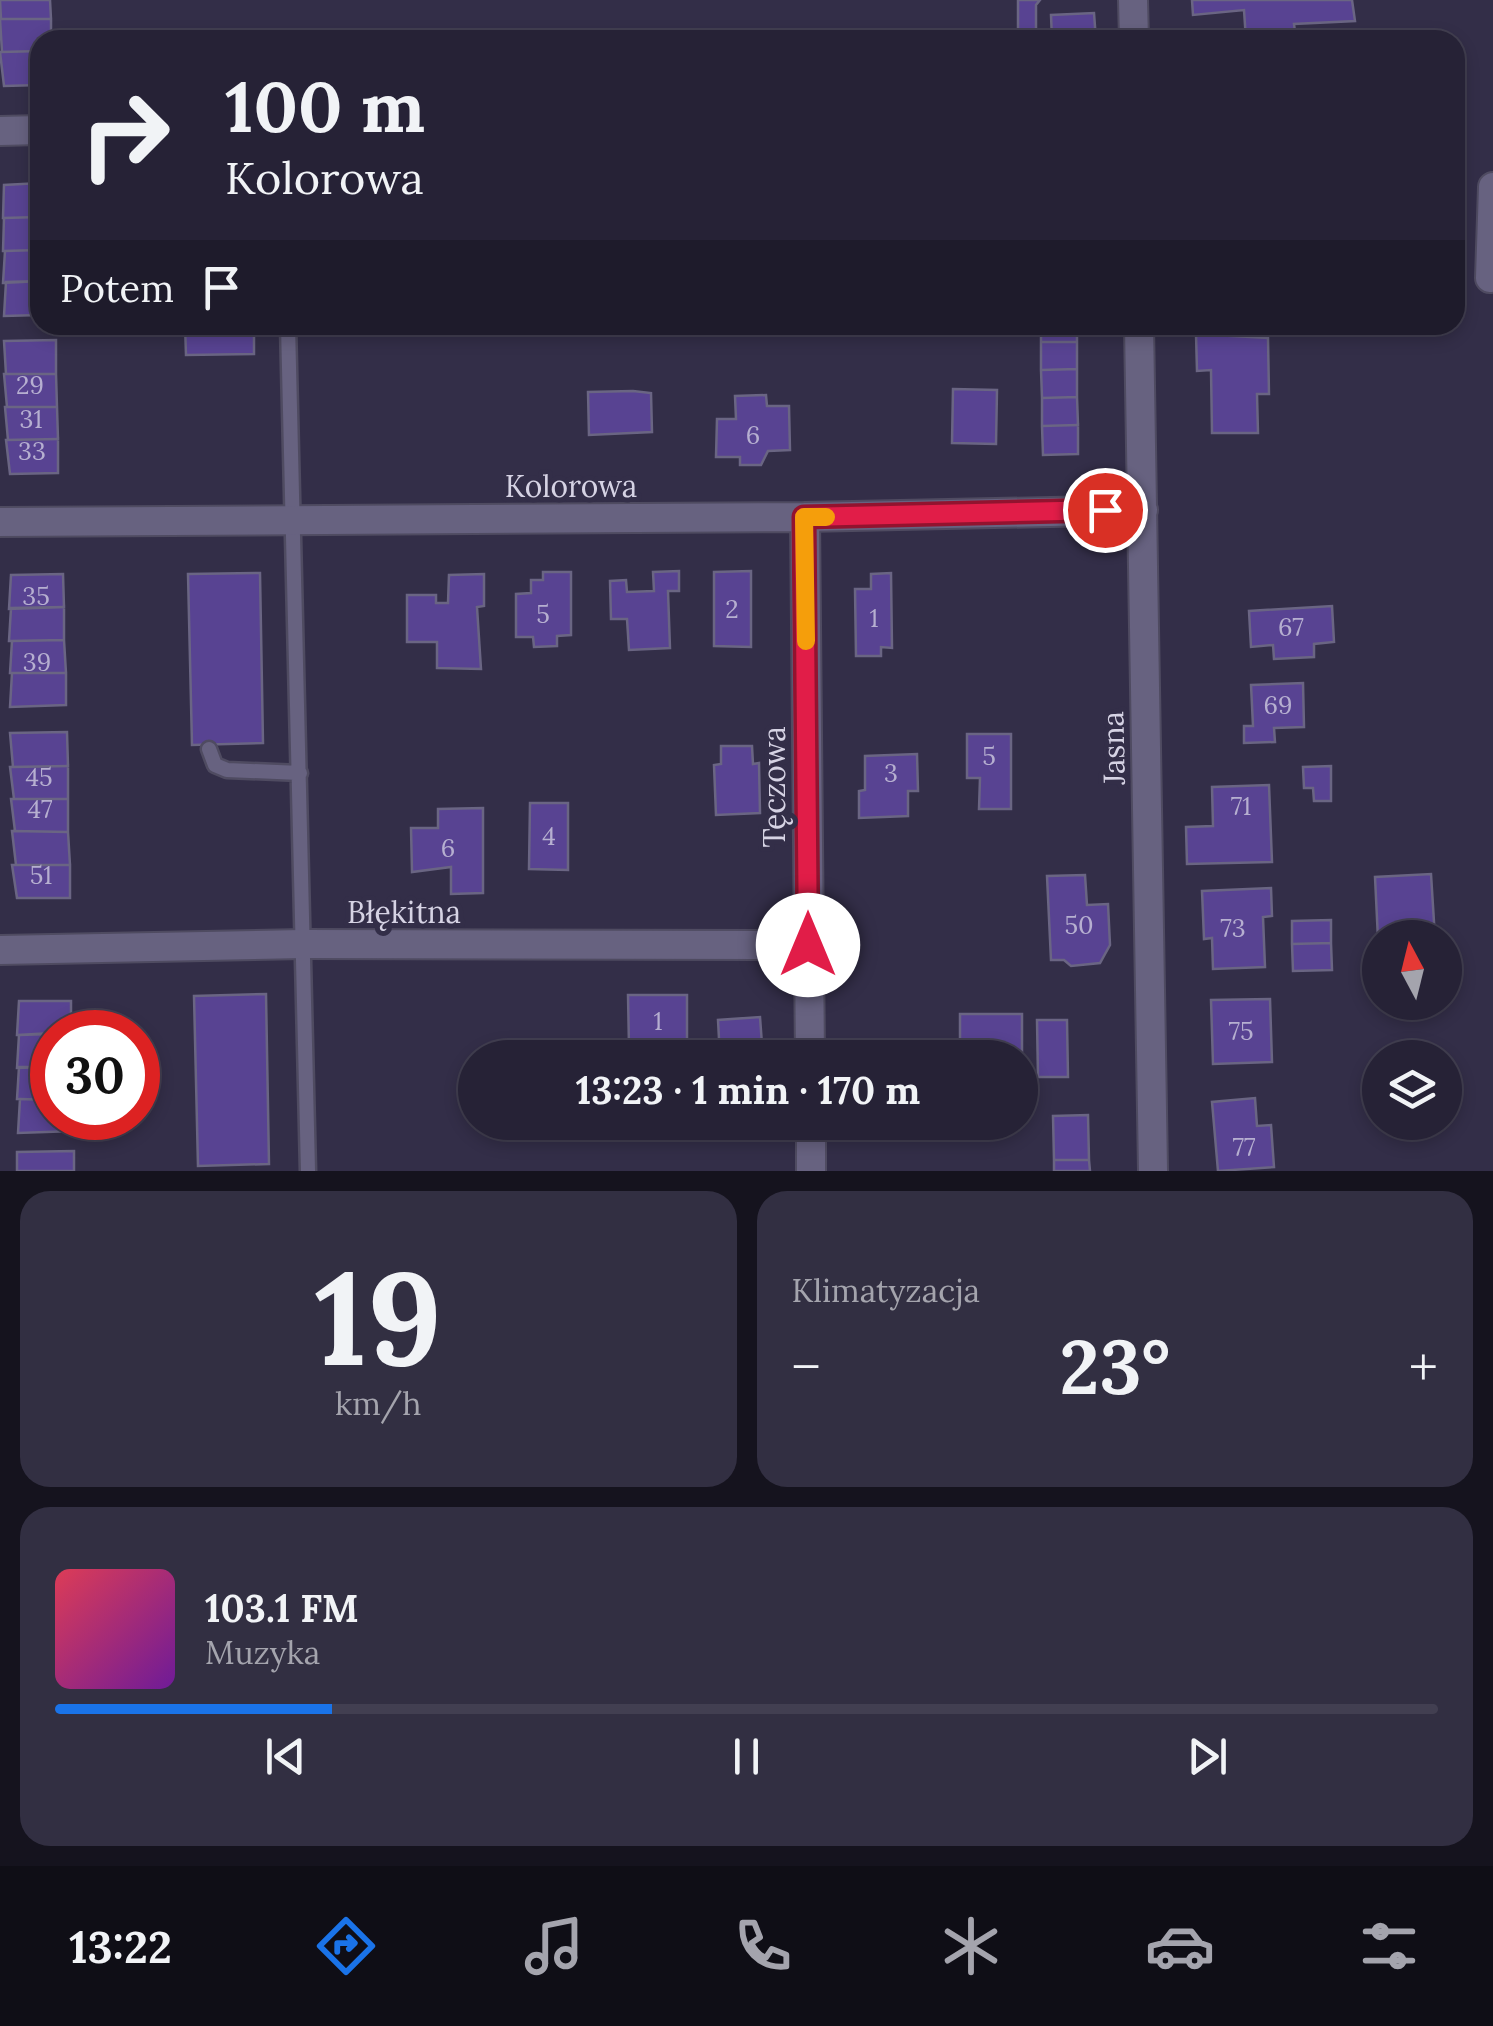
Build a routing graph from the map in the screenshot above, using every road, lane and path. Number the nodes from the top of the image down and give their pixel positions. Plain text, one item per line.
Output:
1 (1133, 0) edge
2 (1134, 30) edge
3 (30, 130) edge
4 (0, 131) edge
5 (1493, 187) edge
6 (1490, 278) dead end
7 (288, 335) edge
8 (1139, 335) edge
9 (1142, 510) junction
10 (804, 517) junction
11 (292, 520) junction
12 (0, 522) edge
13 (209, 749) dead end
14 (300, 772) junction
15 (303, 944) junction
16 (808, 945) junction
17 (0, 950) edge
18 (810, 1040) edge
19 (810, 1140) edge
20 (308, 1171) edge
21 (811, 1171) edge
22 (1153, 1171) edge

1 - 2 street
3 - 4 street
5 - 6 street
7 - 11 lane
8 - 9 street, Jasna
9 - 10 street, Kolorowa
9 - 22 street, Jasna
10 - 11 street, Kolorowa
10 - 16 street, Tęczowa
11 - 12 street, Kolorowa
11 - 14 lane
13 - 14 lane
14 - 15 lane
15 - 16 street, Błękitna
15 - 17 street, Błękitna
15 - 20 lane
16 - 18 street, Tęczowa
19 - 21 street

